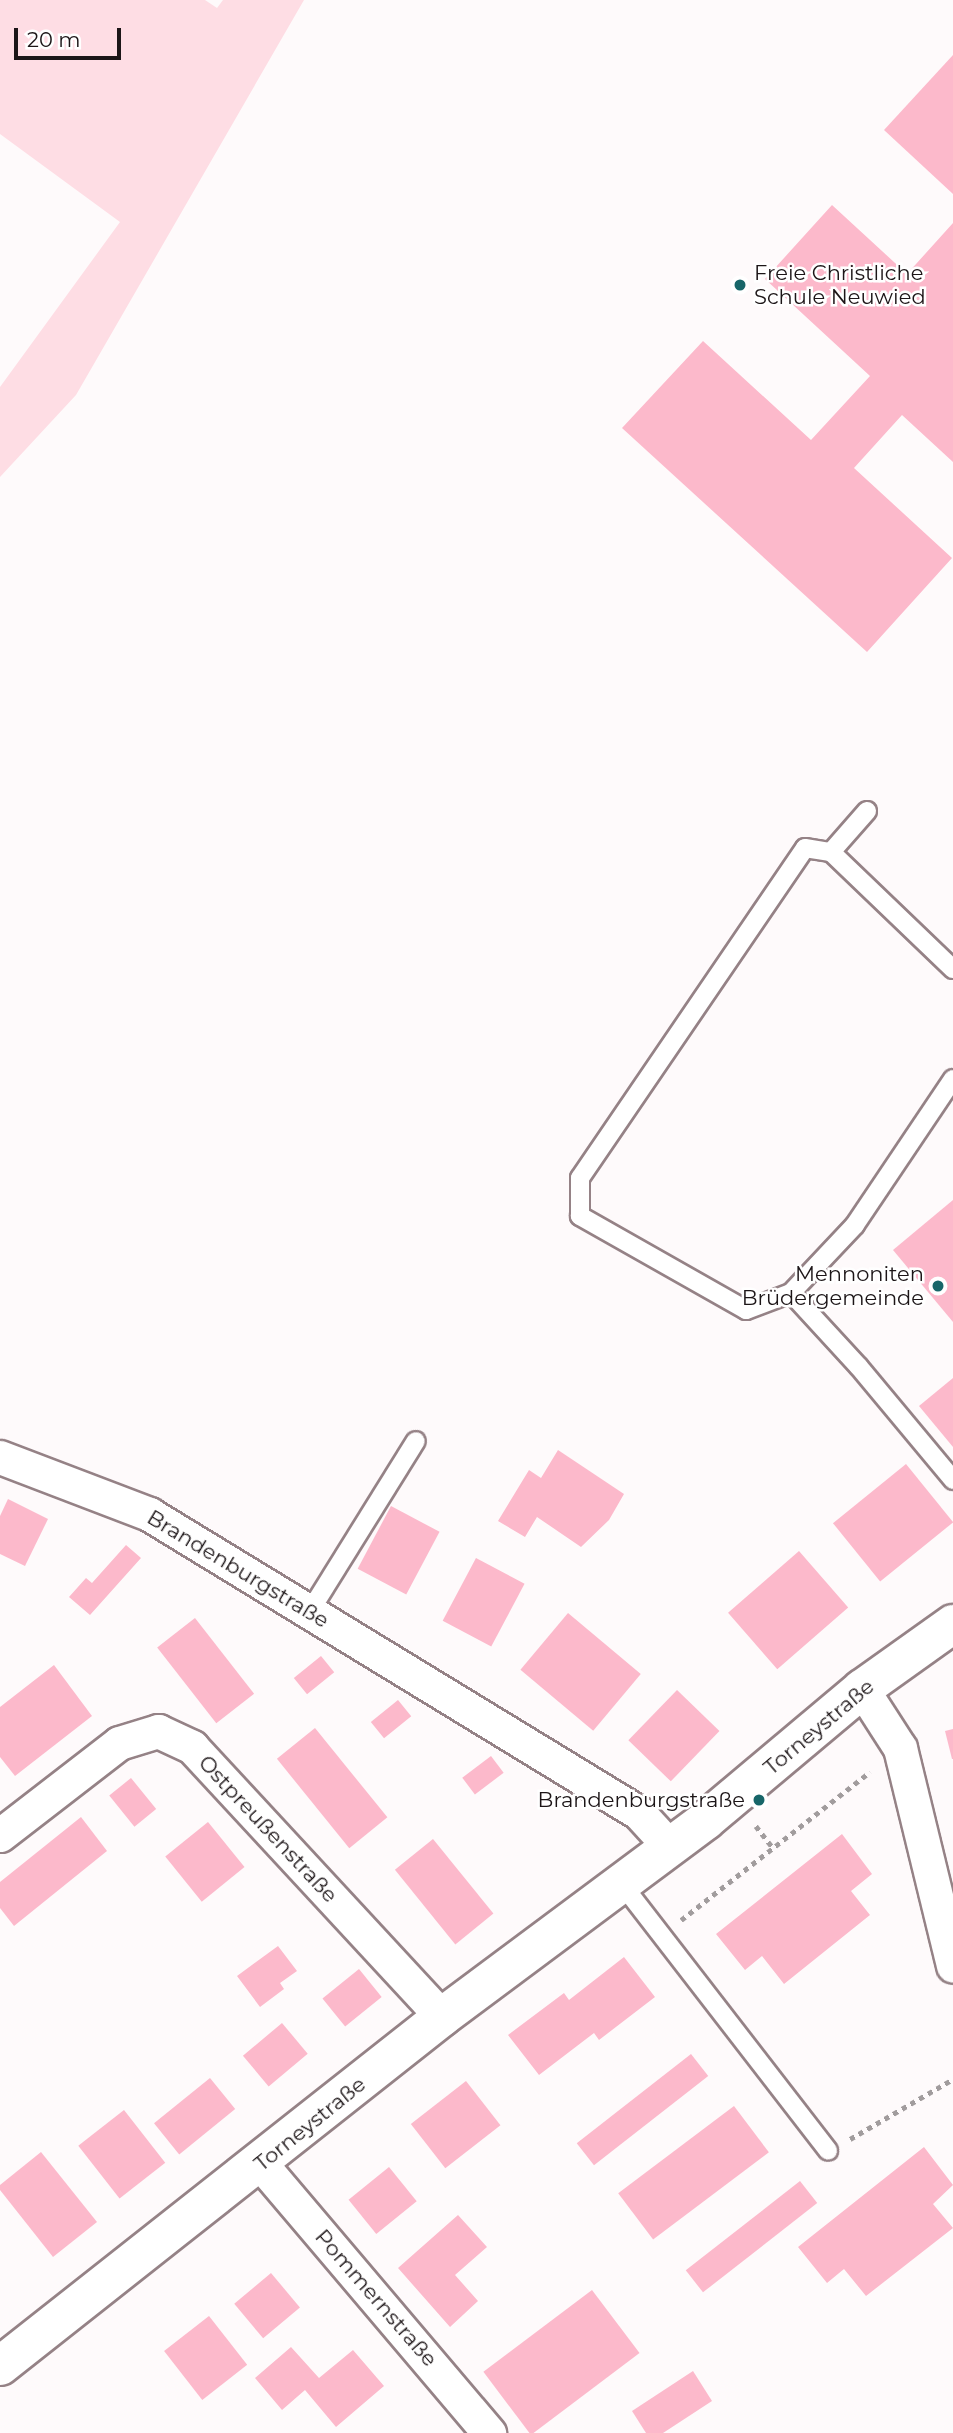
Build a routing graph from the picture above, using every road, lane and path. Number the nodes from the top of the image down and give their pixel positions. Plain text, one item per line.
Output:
1 (867, 811) dead end
2 (831, 852) junction
3 (953, 969) edge
4 (953, 1079) edge
5 (791, 1293) junction
6 (416, 1441) dead end
7 (0, 1457) edge
8 (953, 1480) edge
9 (310, 1611) junction
10 (953, 1625) edge
11 (862, 1689) junction
12 (900, 1748) junction
13 (0, 1835) edge
14 (670, 1847) junction
15 (622, 1884) junction
16 (661, 1935) junction
17 (953, 1966) edge
18 (442, 2017) junction
19 (953, 2079) edge
20 (828, 2151) joint
21 (261, 2164) junction
22 (0, 2366) edge
23 (489, 2433) edge

1 - 2 lane
2 - 3 lane
2 - 5 lane
4 - 5 lane
5 - 8 lane
6 - 9 lane
7 - 9 street, Brandenburgstraße
9 - 14 street, Brandenburgstraße
10 - 11 street, Torneystraße
11 - 12 street
11 - 14 street, Torneystraße
12 - 16 path
12 - 17 street
13 - 18 street, Ostpreußenstraße
14 - 15 street, Torneystraße
15 - 16 lane
15 - 18 street, Torneystraße
16 - 20 lane
18 - 21 street, Torneystraße
19 - 20 path
21 - 22 street, Torneystraße
21 - 23 street, Pommernstraße

